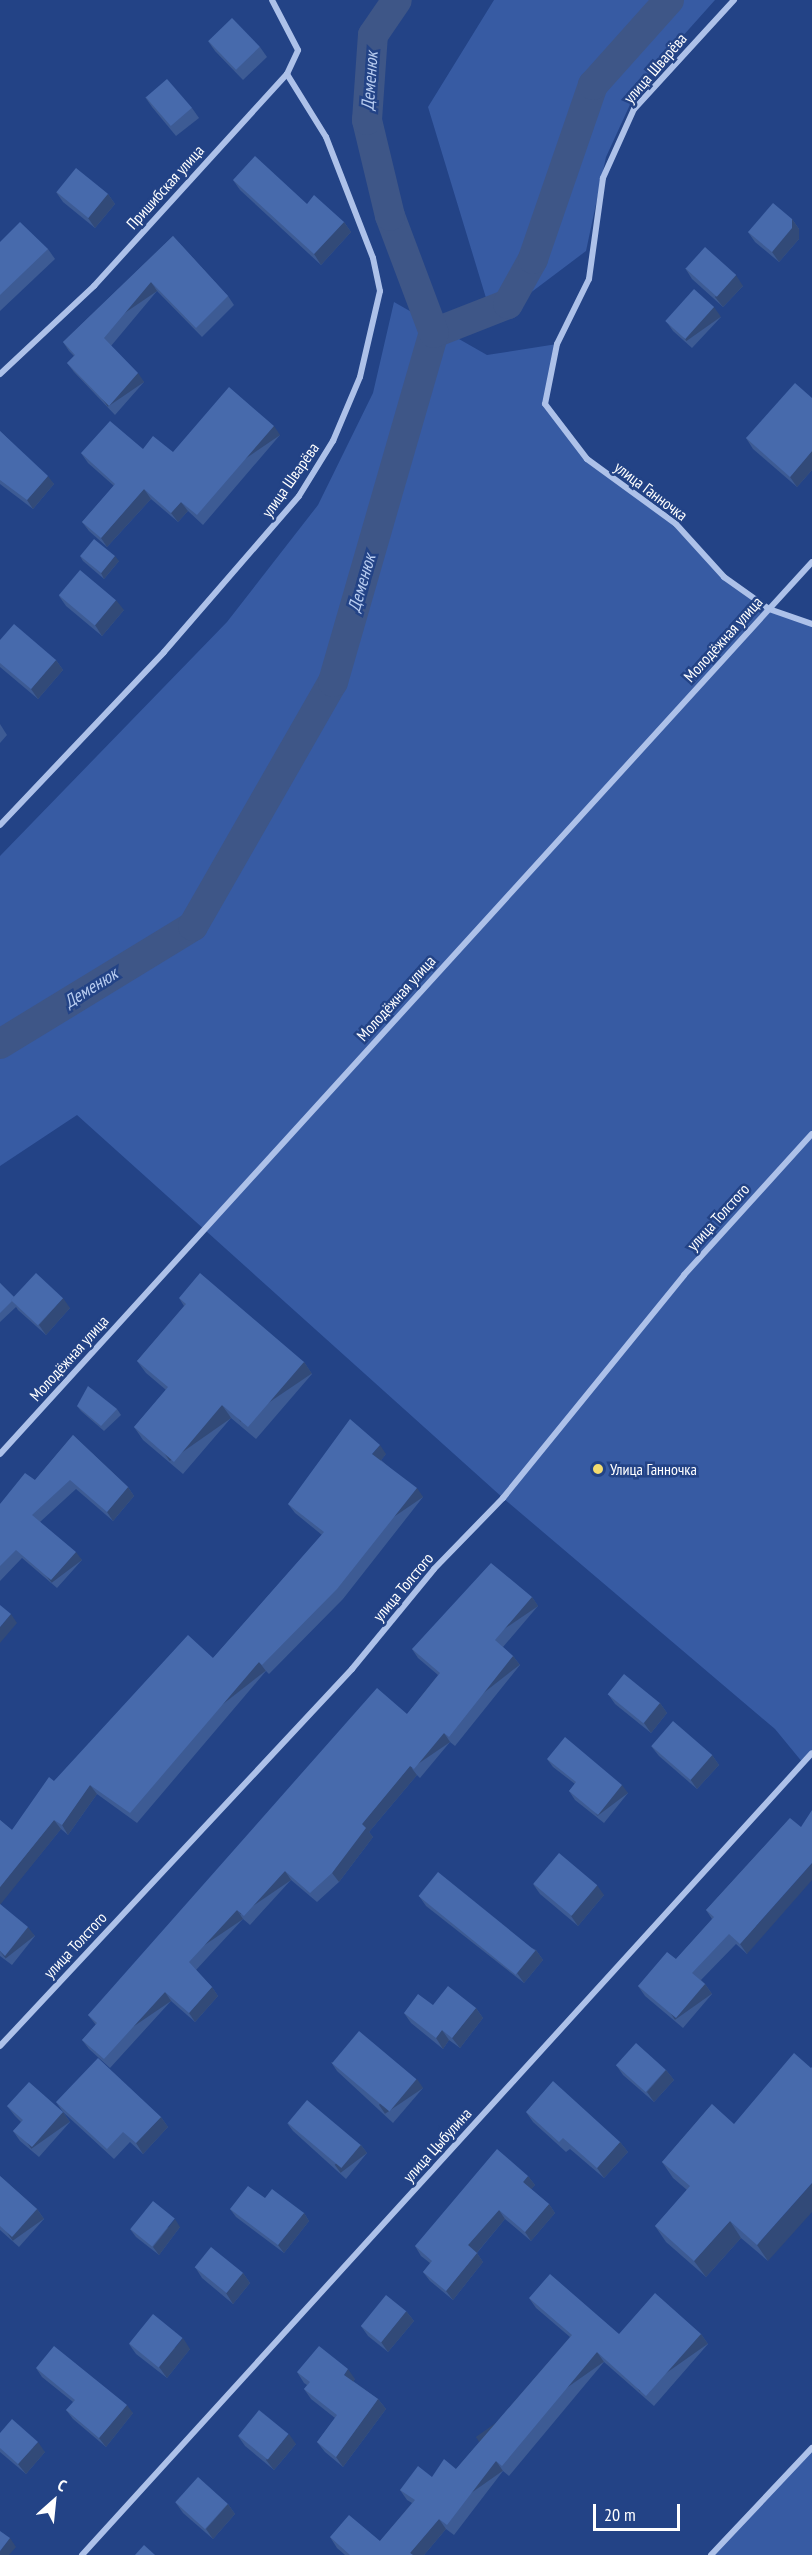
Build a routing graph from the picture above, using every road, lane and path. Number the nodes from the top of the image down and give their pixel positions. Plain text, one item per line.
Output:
1 (272, 0) edge
2 (734, 0) edge
3 (287, 74) junction
4 (0, 374) edge
5 (545, 404) joint
6 (812, 562) edge
7 (769, 609) junction
8 (812, 624) edge
9 (0, 825) edge
10 (812, 1134) edge
11 (0, 1454) edge
12 (812, 1753) edge
13 (0, 2046) edge
14 (812, 2448) edge
15 (82, 2555) edge
16 (711, 2555) edge

1 - 3 street, Пришибская улица
2 - 5 street, улица Шварёва
3 - 4 street, Пришибская улица
3 - 9 street, улица Шварёва
5 - 7 street, улица Ганночка
6 - 7 street, Молодёжная улица
7 - 8 street, улица Ганночка
7 - 11 street, Молодёжная улица
10 - 13 street, улица Толстого
12 - 15 street, улица Цыбулина
14 - 16 street

